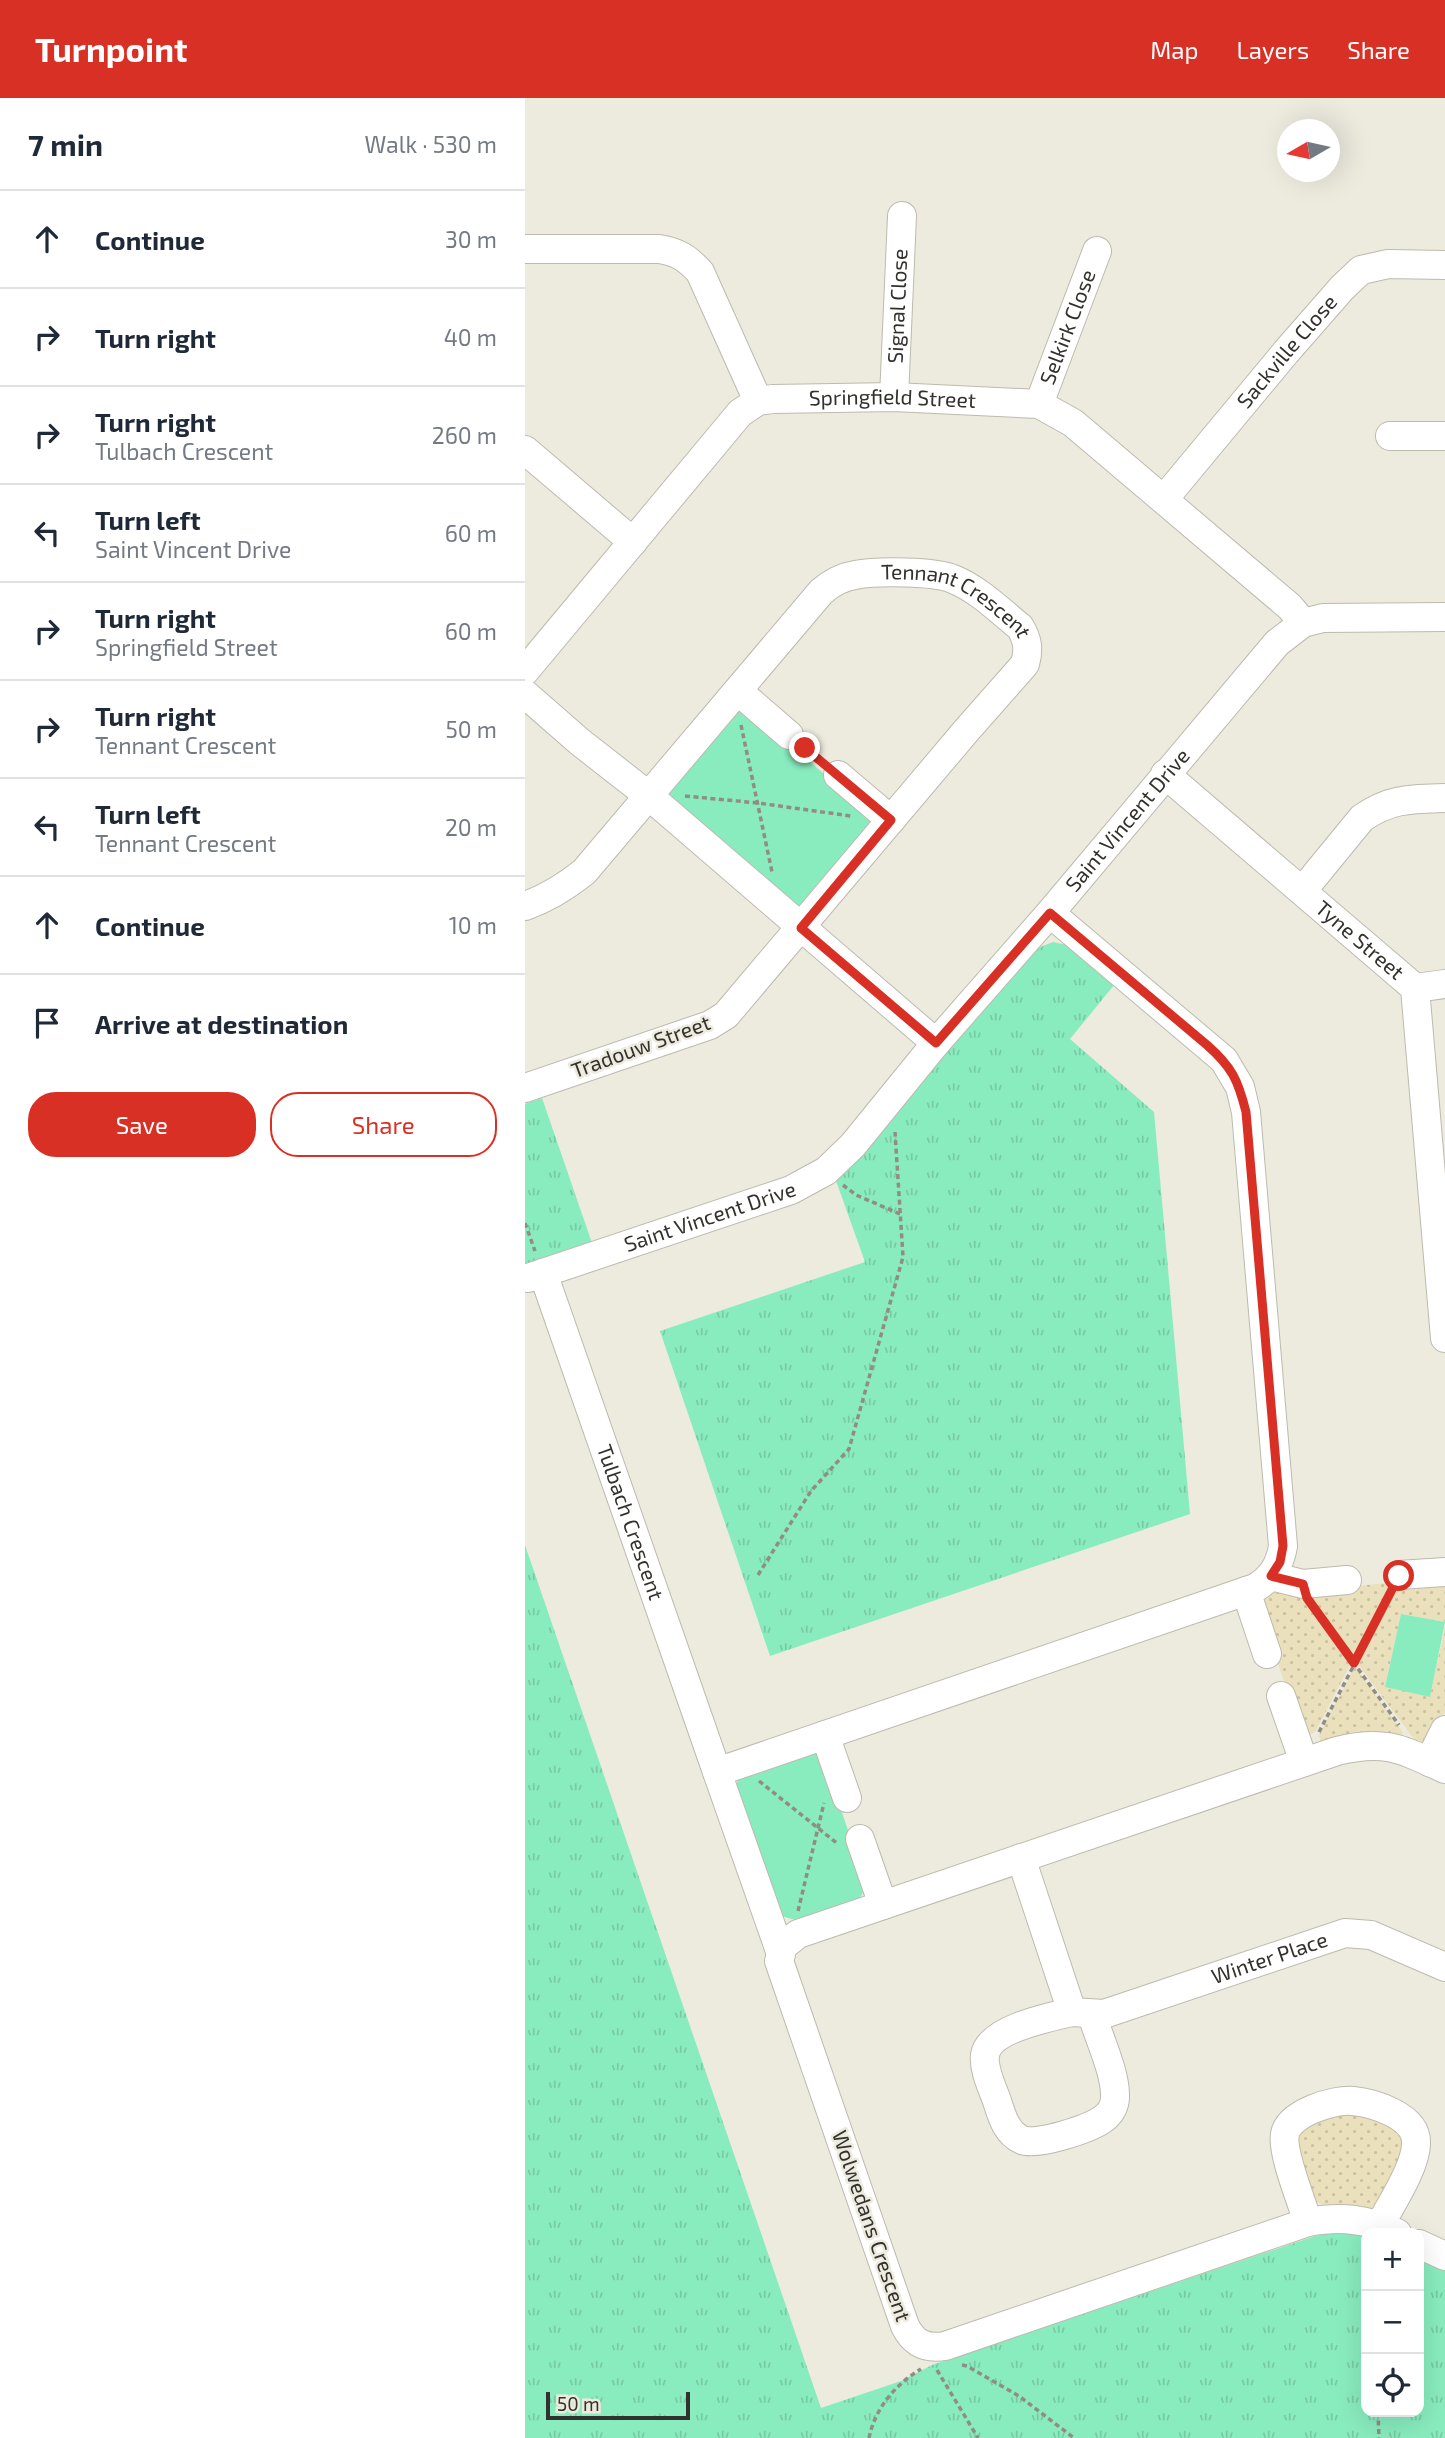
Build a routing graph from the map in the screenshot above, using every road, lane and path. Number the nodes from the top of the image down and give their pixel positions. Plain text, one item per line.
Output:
1 (902, 216) dead end
2 (525, 249) edge
3 (1097, 251) dead end
4 (1445, 265) edge
5 (894, 397) junction
6 (758, 401) junction
7 (1039, 404) junction
8 (1390, 436) dead end
9 (1445, 436) edge
10 (525, 450) edge
11 (1164, 499) junction
12 (633, 542) junction
13 (1445, 617) edge
14 (1303, 623) junction
15 (525, 671) edge
16 (738, 691) junction
17 (525, 694) edge
18 (741, 724) dead end
19 (789, 735) joint
20 (1165, 774) junction
21 (838, 775) joint
22 (1445, 799) edge
23 (656, 802) junction
24 (758, 803) junction
25 (886, 816) junction
26 (773, 876) dead end
27 (1303, 890) junction
28 (525, 906) edge
29 (1050, 913) junction
30 (801, 928) junction
31 (1445, 984) edge
32 (1415, 988) junction
33 (936, 1043) junction
34 (525, 1088) edge
35 (893, 1097) junction
36 (1437, 1156) edge
37 (825, 1171) junction
38 (900, 1214) junction
39 (525, 1223) edge
40 (534, 1276) edge
41 (1445, 1338) edge
42 (1445, 1573) edge
43 (758, 1575) dead end
44 (1271, 1576) junction
45 (1399, 1576) joint
46 (1347, 1580) dead end
47 (1303, 1584) junction
48 (1246, 1591) junction
49 (1268, 1654) dead end
50 (1354, 1663) junction
51 (1281, 1696) dead end
52 (1445, 1730) edge
53 (825, 1735) junction
54 (1301, 1754) junction
55 (1427, 1761) edge
56 (729, 1768) junction
57 (835, 1800) joint
58 (817, 1828) junction
59 (737, 1829) joint
60 (860, 1839) dead end
61 (1020, 1858) junction
62 (871, 1868) junction
63 (883, 1905) junction
64 (786, 1946) junction
65 (1445, 1967) edge
66 (1082, 2013) junction
67 (1308, 2222) junction
68 (1385, 2228) edge
69 (1389, 2228) edge
70 (1424, 2246) edge
71 (1445, 2256) edge
72 (932, 2355) junction
73 (956, 2365) dead end
74 (1378, 2417) edge
75 (869, 2438) edge
76 (978, 2438) edge
77 (1074, 2438) edge
78 (1379, 2438) edge

1 - 5 street, Signal Close
2 - 6 street
3 - 7 street, Selkirk Close
4 - 11 street, Sackville Close
5 - 6 street, Springfield Street
5 - 7 street, Springfield Street
6 - 12 street
7 - 11 street, Springfield Street
8 - 9 street
10 - 12 street
11 - 14 street, Springfield Street
12 - 15 street
13 - 14 street, Saint Vincent Drive
14 - 20 street, Saint Vincent Drive
16 - 19 street
16 - 23 street, Tennant Crescent
16 - 25 street, Tennant Crescent
17 - 23 street
18 - 24 path
19 - 21 path
20 - 27 street, Tyne Street
20 - 29 street, Saint Vincent Drive
21 - 25 street
22 - 27 street
23 - 24 path
23 - 28 street
23 - 30 street
24 - 25 path
24 - 26 path
25 - 30 street, Tennant Crescent
27 - 32 street, Tyne Street
29 - 33 street, Saint Vincent Drive
29 - 44 street
30 - 33 street
30 - 34 street, Tradouw Street
31 - 32 street
32 - 36 street, Tyne Street
33 - 35 street, Saint Vincent Drive
35 - 37 street, Saint Vincent Drive
35 - 38 path
36 - 41 street, Tyne Street
37 - 38 path
37 - 40 street, Saint Vincent Drive
38 - 43 path
39 - 40 path
40 - 56 street, Tulbach Crescent
42 - 45 street
44 - 47 street
44 - 48 street
45 - 50 path
46 - 47 street
47 - 50 path
48 - 49 street
48 - 53 street
50 - 54 path
50 - 55 path
51 - 54 street
52 - 55 street
53 - 56 street
53 - 57 street
54 - 55 street
54 - 61 street
56 - 58 path
56 - 59 street, Tulbach Crescent
57 - 58 path
58 - 62 path
58 - 64 path
59 - 64 street, Wolwedans Crescent
60 - 62 street
61 - 63 street
61 - 66 street, Winter Place
62 - 63 street
63 - 64 street
64 - 72 street, Wolwedans Crescent
65 - 66 street, Winter Place
66 - 66 street, Winter Place
67 - 68 street
67 - 69 street
67 - 72 street
70 - 71 street
72 - 75 path
72 - 76 path
73 - 77 path
74 - 78 path

